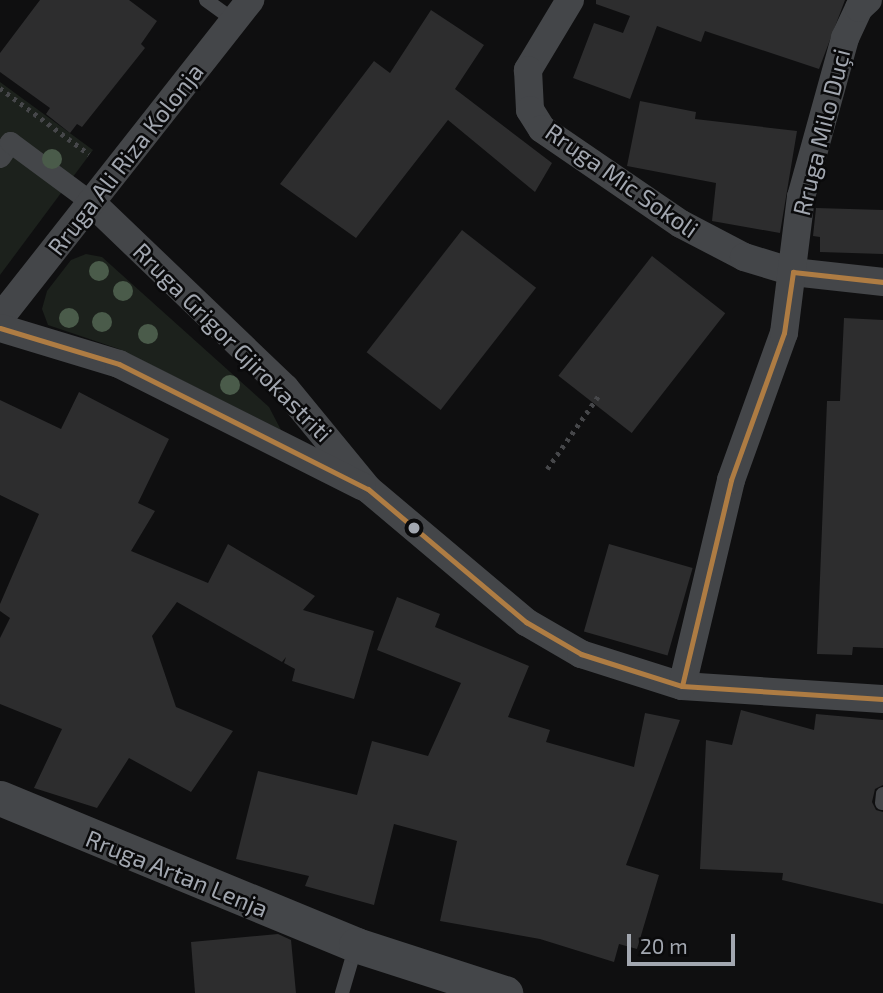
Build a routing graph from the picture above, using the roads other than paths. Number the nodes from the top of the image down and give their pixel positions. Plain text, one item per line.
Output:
1 (206, 0) edge
2 (570, 0) edge
3 (868, 0) edge
4 (242, 10) edge
5 (0, 157) edge
6 (91, 202) junction
7 (793, 272) junction
8 (883, 282) edge
9 (0, 318) edge
10 (0, 328) edge
11 (368, 489) junction
12 (682, 686) junction
13 (883, 699) edge
14 (0, 798) edge
15 (356, 945) junction
16 (342, 993) edge
17 (505, 993) edge

1 - 4 lane
2 - 7 street, Rruga Mic Sokoli
3 - 7 street, Rruga Milo Duçi
4 - 6 street, Rruga Ali Riza Kolonja
5 - 6 street
6 - 9 street, Rruga Ali Riza Kolonja
6 - 11 street, Rruga Grigor Gjirokastriti
7 - 8 street, Rruga Mic Sokoli
7 - 12 street, Rruga Milo Duçi
10 - 11 street, Rruga Grigor Gjirokastriti
11 - 12 street, Rruga Grigor Gjirokastriti
12 - 13 street, Rruga Grigor Gjirokastriti
14 - 15 street, Rruga Artan Lenja
15 - 16 lane
15 - 17 street, Rruga Artan Lenja

